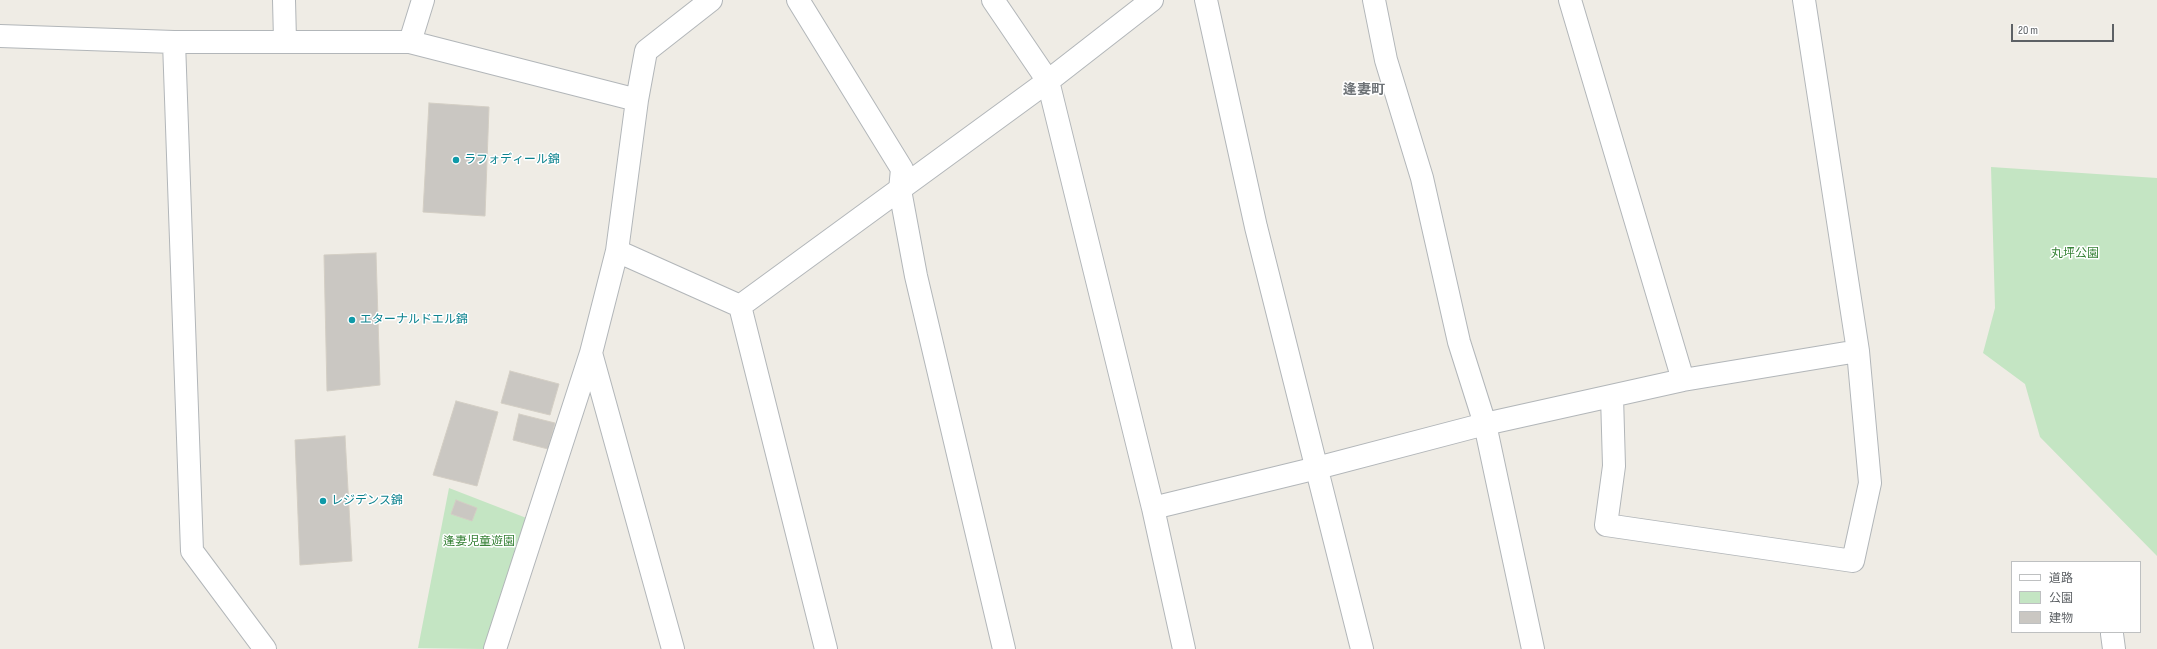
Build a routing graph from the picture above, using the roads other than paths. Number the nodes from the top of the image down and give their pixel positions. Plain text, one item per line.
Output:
1 (284, 0) edge
2 (423, 0) edge
3 (711, 0) edge
4 (798, 0) edge
5 (993, 0) edge
6 (1152, 0) edge
7 (1206, 0) edge
8 (1374, 0) edge
9 (1570, 0) edge
10 (1804, 0) edge
11 (0, 36) edge
12 (285, 40) junction
13 (174, 42) junction
14 (410, 42) junction
15 (1048, 80) junction
16 (638, 100) junction
17 (900, 190) junction
18 (617, 251) junction
19 (740, 306) junction
20 (1858, 351) junction
21 (591, 353) junction
22 (1683, 380) junction
23 (1612, 396) junction
24 (1485, 424) junction
25 (1317, 468) junction
26 (1152, 508) junction
27 (265, 649) edge
28 (495, 649) edge
29 (673, 649) edge
30 (826, 649) edge
31 (1004, 649) edge
32 (1184, 649) edge
33 (1362, 649) edge
34 (1532, 649) edge

1 - 12 street
2 - 14 street
3 - 16 street
4 - 17 street
5 - 15 street
6 - 15 street
7 - 25 street
8 - 24 street
9 - 22 street
10 - 20 street
11 - 13 street
12 - 13 street
12 - 14 street
13 - 27 street
14 - 16 street
15 - 17 street
15 - 26 street
16 - 18 street
17 - 19 street
17 - 31 street
18 - 19 street
18 - 21 street
19 - 30 street
20 - 22 street
20 - 23 street
21 - 28 street
21 - 29 street
22 - 23 street
23 - 24 street
24 - 25 street
24 - 34 street
25 - 26 street
25 - 33 street
26 - 32 street

